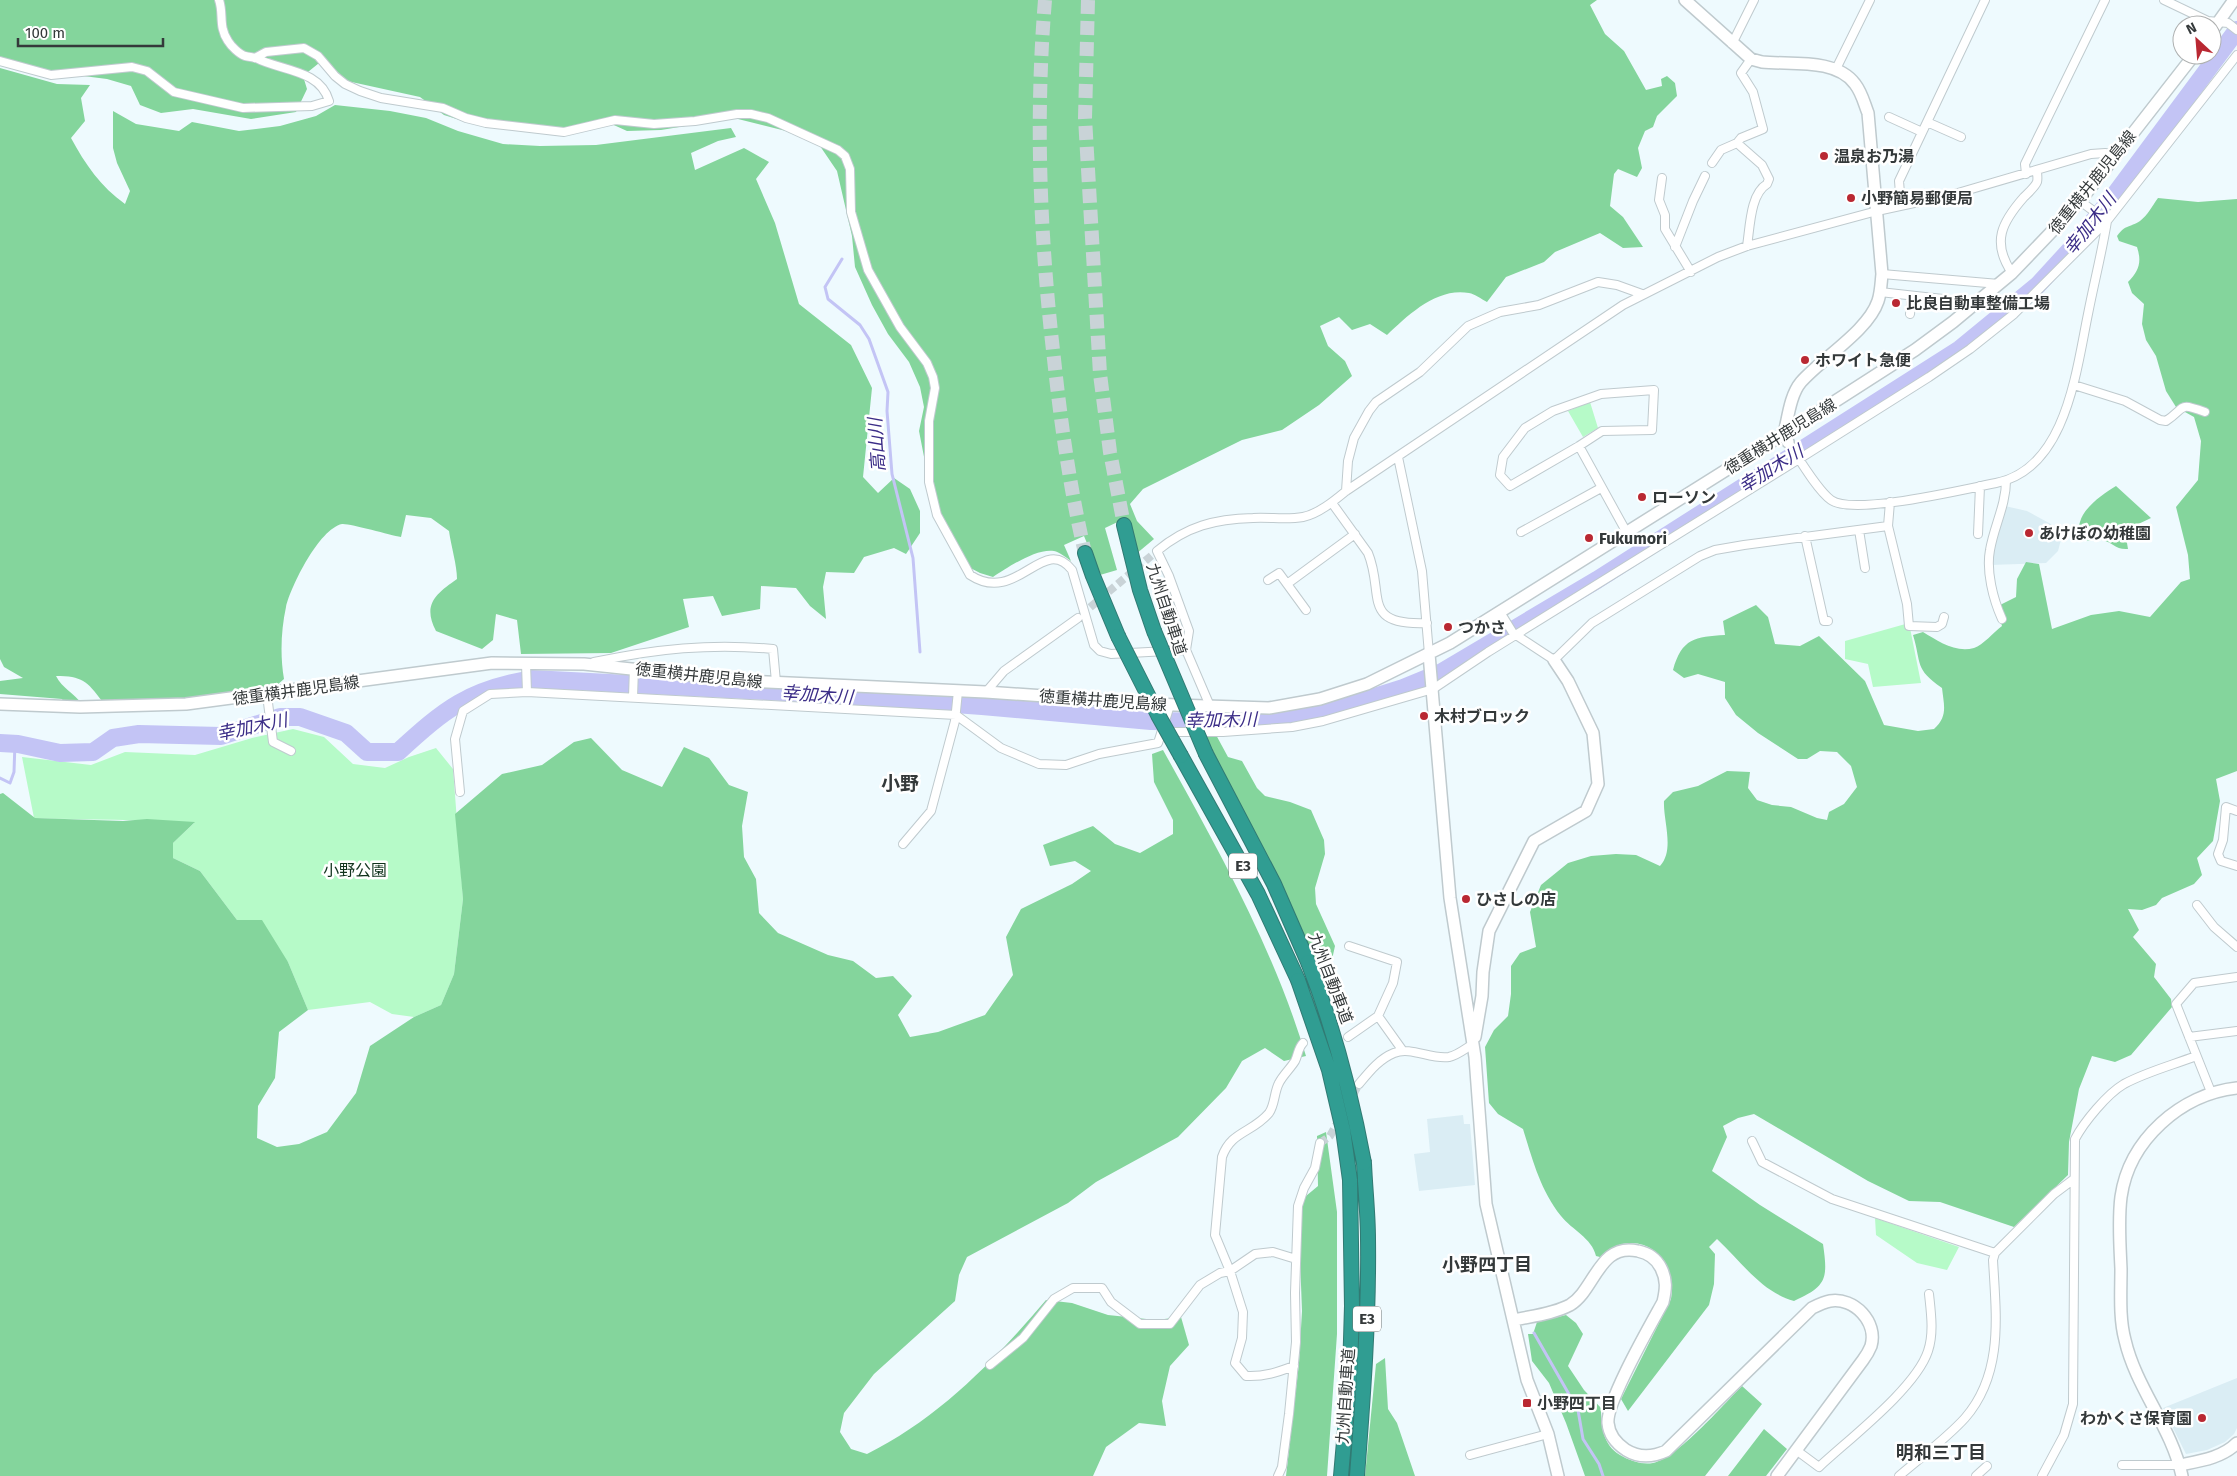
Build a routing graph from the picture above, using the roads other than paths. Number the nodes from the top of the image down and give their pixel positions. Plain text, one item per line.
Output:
1 (219, 0) edge
2 (1685, 0) edge
3 (1754, 0) edge
4 (1870, 0) edge
5 (1985, 0) edge
6 (2105, 0) edge
7 (2164, 0) edge
8 (2234, 0) edge
9 (2195, 15) edge
10 (2222, 17) edge
11 (1732, 44) junction
12 (2237, 55) edge
13 (255, 58) junction
14 (1751, 59) junction
15 (0, 61) edge
16 (2186, 65) edge
17 (1836, 69) junction
18 (1889, 117) dead end
19 (1927, 122) junction
20 (1922, 132) junction
21 (1961, 137) dead end
22 (1736, 143) junction
23 (2116, 156) junction
24 (1712, 163) dead end
25 (2037, 171) junction
26 (2026, 174) junction
27 (1706, 176) dead end
28 (1662, 178) dead end
29 (2084, 204) junction
30 (1901, 205) junction
31 (1877, 211) junction
32 (2105, 219) junction
33 (1747, 246) junction
34 (1675, 247) junction
35 (1691, 272) junction
36 (2012, 272) junction
37 (1882, 274) junction
38 (2000, 284) junction
39 (1880, 292) junction
40 (1642, 294) junction
41 (1912, 296) junction
42 (1943, 298) dead end
43 (1910, 314) dead end
44 (2074, 385) junction
45 (2205, 412) dead end
46 (1786, 438) junction
47 (1579, 446) junction
48 (1398, 457) junction
49 (1799, 458) junction
50 (2006, 481) junction
51 (1980, 486) junction
52 (1601, 488) junction
53 (1346, 491) junction
54 (1890, 502) junction
55 (1332, 503) junction
56 (1124, 525) tunnel mouth
57 (1888, 526) junction
58 (1859, 530) junction
59 (1521, 532) dead end
60 (1627, 532) junction
61 (1355, 534) junction
62 (1978, 534) dead end
63 (1805, 536) junction
64 (1085, 553) tunnel mouth
65 (1865, 568) dead end
66 (1268, 580) dead end
67 (1287, 584) junction
68 (1306, 610) dead end
69 (1502, 616) junction
70 (1944, 617) dead end
71 (1078, 618) tunnel mouth
72 (2002, 619) dead end
73 (1828, 621) dead end
74 (1427, 623) junction
75 (1515, 634) junction
76 (1186, 650) junction
77 (1430, 659) junction
78 (1554, 660) junction
79 (526, 664) junction
80 (584, 664) junction
81 (634, 668) junction
82 (776, 682) junction
83 (1433, 685) junction
84 (958, 691) junction
85 (527, 692) junction
86 (986, 692) junction
87 (267, 695) junction
88 (632, 696) junction
89 (0, 704) edge
90 (1210, 706) junction
91 (1170, 707) junction
92 (956, 713) junction
93 (1162, 729) junction
94 (291, 751) dead end
95 (460, 792) dead end
96 (2237, 811) edge
97 (903, 844) dead end
98 (2237, 866) edge
99 (2197, 905) dead end
100 (1349, 946) dead end
101 (2237, 947) edge
102 (2237, 977) edge
103 (1378, 1016) junction
104 (2237, 1031) edge
105 (1348, 1036) dead end
106 (2189, 1037) junction
107 (1303, 1044) dead end
108 (1473, 1044) junction
109 (1403, 1051) junction
110 (2196, 1056) junction
111 (1359, 1084) tunnel mouth
112 (2237, 1088) edge
113 (2211, 1092) junction
114 (1752, 1140) dead end
115 (1320, 1143) tunnel mouth
116 (2074, 1180) junction
117 (1995, 1253) junction
118 (1296, 1259) junction
119 (1230, 1271) junction
120 (1929, 1294) dead end
121 (1514, 1320) junction
122 (990, 1365) dead end
123 (1294, 1366) junction
124 (1548, 1434) junction
125 (1796, 1450) junction
126 (2234, 1450) edge
127 (1470, 1455) dead end
128 (2122, 1465) dead end
129 (1987, 1466) dead end
130 (2181, 1471) edge
131 (1278, 1476) edge
132 (1341, 1476) edge
133 (1357, 1476) edge
134 (1558, 1476) edge
135 (1777, 1476) edge
136 (1899, 1476) edge
137 (1976, 1476) edge
138 (2042, 1476) edge

1 - 13 street
2 - 11 street
3 - 11 street
4 - 17 street
5 - 19 street
6 - 26 street
7 - 9 street
8 - 10 street
11 - 14 street
12 - 32 street
13 - 15 street
13 - 76 street
14 - 17 street
14 - 22 street
16 - 23 street, 徳重横井鹿児島線
17 - 31 street
18 - 20 street
19 - 20 street
19 - 21 street
20 - 30 street
22 - 24 street
22 - 33 street
23 - 25 street
23 - 29 street, 徳重横井鹿児島線
25 - 26 street
25 - 36 street
26 - 30 street
27 - 34 street
28 - 34 street
29 - 32 street
29 - 36 street, 徳重横井鹿児島線
30 - 31 street
31 - 33 street
31 - 37 street
32 - 44 street
32 - 49 street
33 - 35 street
34 - 35 street
35 - 40 street
36 - 38 street, 徳重横井鹿児島線
37 - 38 street
37 - 39 street
38 - 46 street, 徳重横井鹿児島線
39 - 41 street
39 - 46 street
40 - 48 street
40 - 53 street
41 - 42 street
41 - 43 street
44 - 45 street
44 - 50 street
46 - 49 street
46 - 60 street, 徳重横井鹿児島線
47 - 47 street
47 - 52 street
48 - 53 street
48 - 74 street
49 - 54 street
49 - 75 street
50 - 51 street
50 - 72 street
51 - 54 street
51 - 62 street
52 - 59 street
52 - 60 street
53 - 55 street
54 - 57 street
55 - 61 street
55 - 76 street
56 - 133 highway, 九州自動車道 / E3, bridge
57 - 58 street
57 - 70 street
58 - 63 street
58 - 65 street
60 - 69 street, 徳重横井鹿児島線
61 - 67 street
61 - 74 street
63 - 73 street
63 - 78 street
64 - 132 highway, 九州自動車道 / E3, bridge
66 - 67 street
67 - 68 street
69 - 75 street
69 - 77 street, 徳重横井鹿児島線
71 - 86 street
74 - 77 street
75 - 78 street
75 - 83 street
76 - 90 street
77 - 83 street
77 - 90 street, 徳重横井鹿児島線
78 - 108 street
79 - 80 street, 徳重横井鹿児島線
79 - 85 street
79 - 87 street, 徳重横井鹿児島線
80 - 81 street, 徳重横井鹿児島線
80 - 82 street
81 - 82 street, 徳重横井鹿児島線
81 - 88 street
82 - 84 street, 徳重横井鹿児島線
83 - 93 street
83 - 108 street
84 - 86 street, 徳重横井鹿児島線
84 - 92 street
85 - 88 street
85 - 95 street
86 - 91 street, 徳重横井鹿児島線
87 - 89 street, 徳重横井鹿児島線
87 - 94 street
88 - 92 street
90 - 91 street, 徳重横井鹿児島線
91 - 93 street
92 - 93 street
92 - 97 street
96 - 98 street
99 - 101 street
100 - 103 street
102 - 106 street
103 - 105 street
103 - 109 street
104 - 106 street
106 - 110 street
107 - 119 street
108 - 109 street
108 - 121 street
109 - 111 street
110 - 113 street
110 - 116 street
112 - 113 street
113 - 130 street
114 - 117 street
115 - 118 street
116 - 117 street
116 - 138 street
117 - 136 street
118 - 119 street
118 - 123 street
119 - 122 street
119 - 123 street
120 - 125 street
121 - 124 street
121 - 125 street
123 - 131 street
124 - 127 street
124 - 134 street
125 - 135 street
126 - 130 street
128 - 130 street
129 - 137 street

